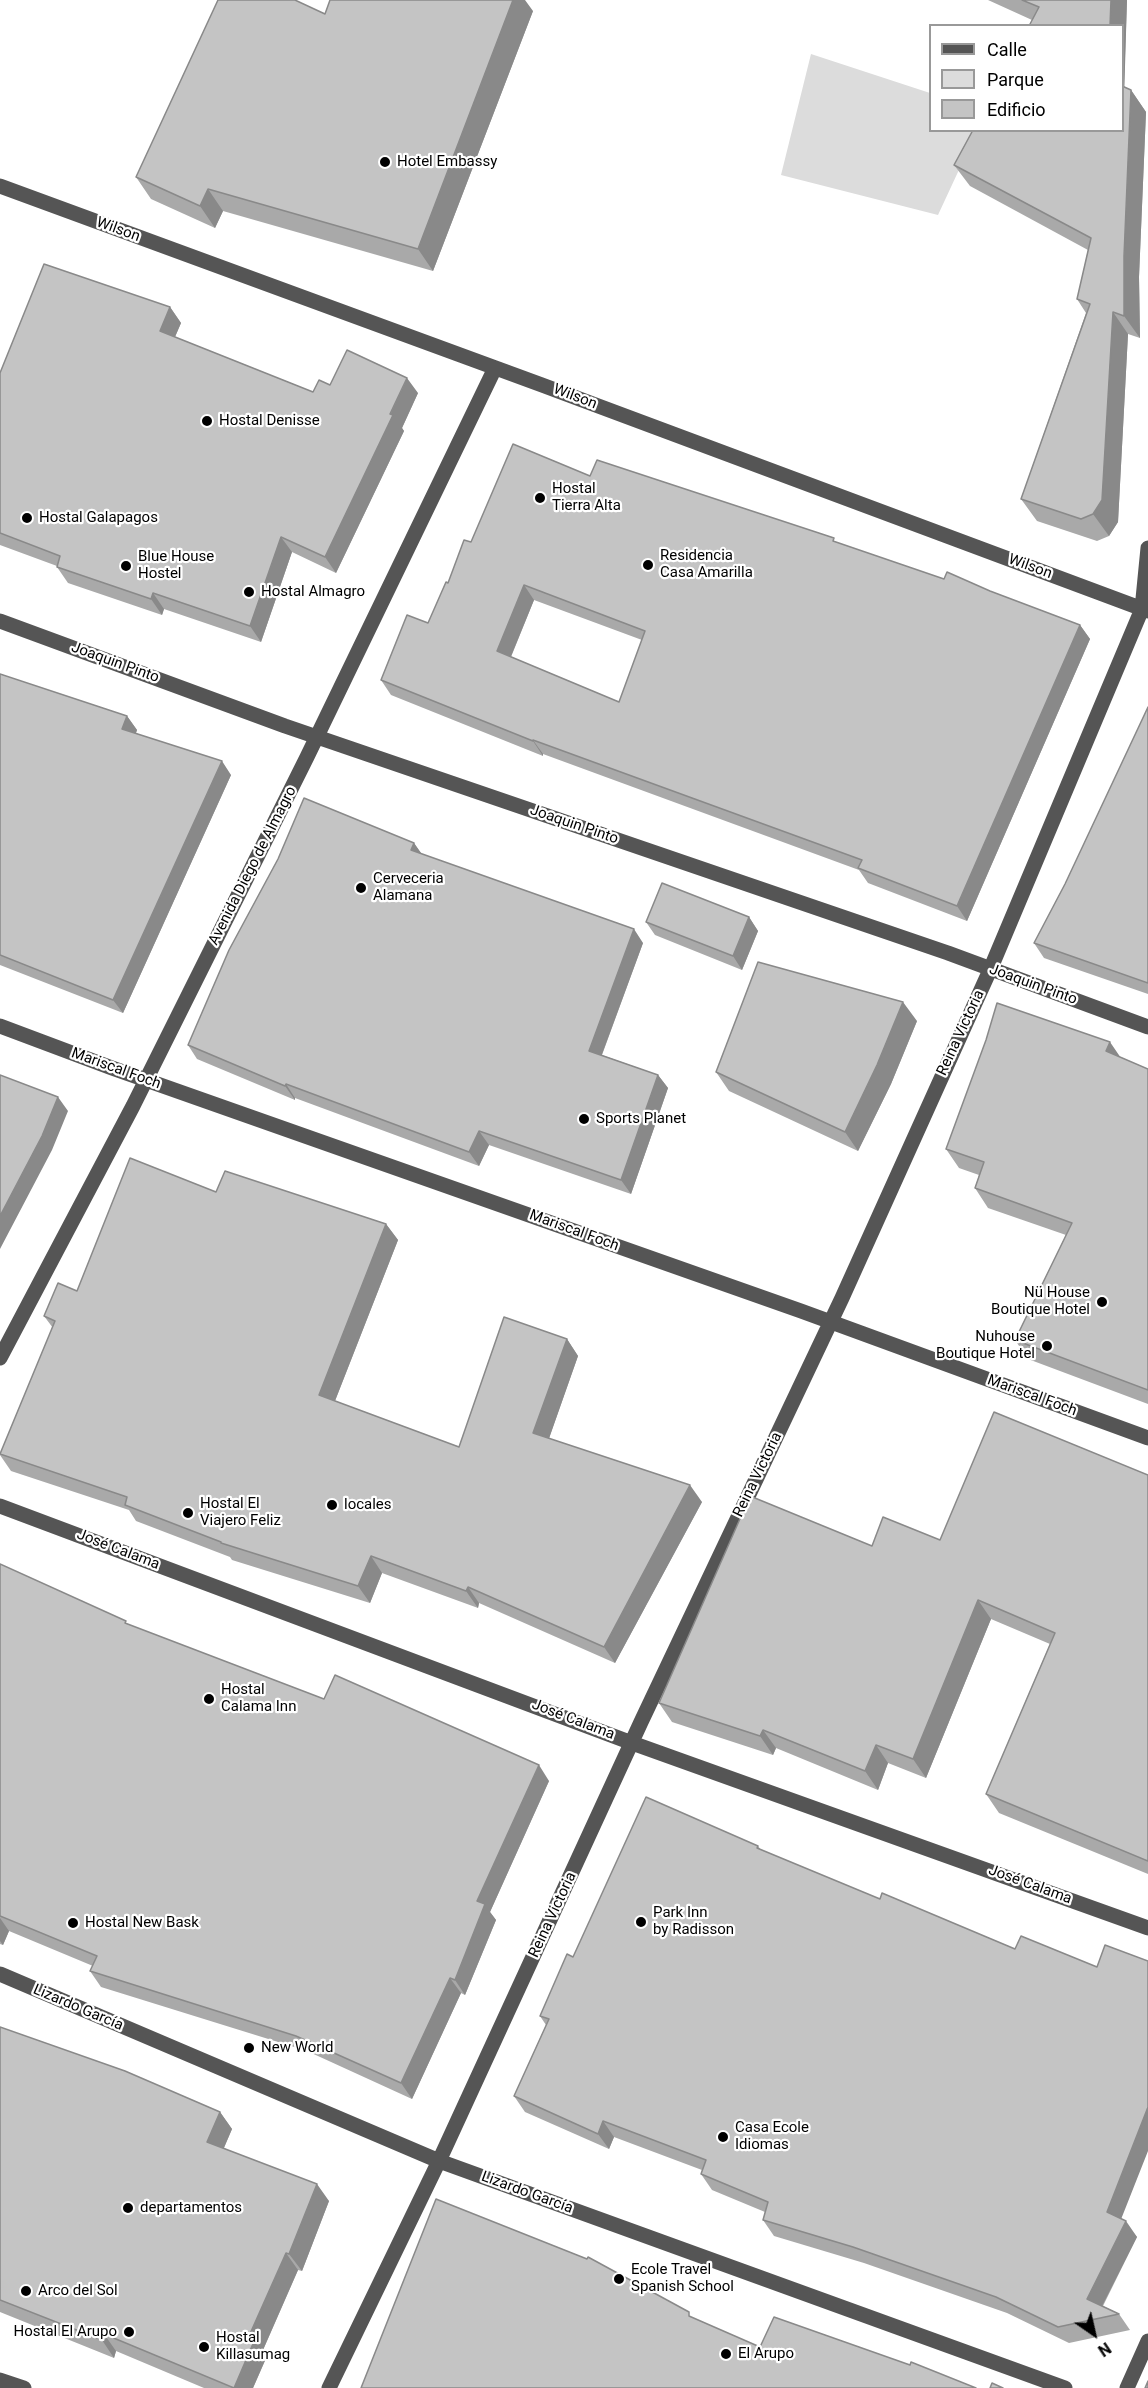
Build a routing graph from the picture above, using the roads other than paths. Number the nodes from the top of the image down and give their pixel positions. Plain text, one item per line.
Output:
1 (0, 186) edge
2 (495, 368) junction
3 (1148, 548) edge
4 (1145, 610) edge
5 (0, 621) edge
6 (317, 737) junction
7 (990, 970) junction
8 (0, 1026) edge
9 (1148, 1027) edge
10 (146, 1079) junction
11 (830, 1322) junction
12 (0, 1358) edge
13 (1148, 1438) edge
14 (0, 1506) edge
15 (632, 1743) junction
16 (1148, 1928) edge
17 (0, 1974) edge
18 (439, 2161) junction
19 (1148, 2341) edge
20 (0, 2380) edge
21 (24, 2388) edge
22 (329, 2388) edge
23 (1065, 2388) edge
24 (1127, 2388) edge

1 - 2 street, Wilson
2 - 4 street, Wilson
2 - 6 street, Avenida Diego de Almagro
3 - 4 street, Reina Victoria
4 - 7 street, Reina Victoria
5 - 6 street, Joaquin Pinto
6 - 7 street, Joaquin Pinto
6 - 10 street, Avenida Diego de Almagro
7 - 9 street, Joaquin Pinto
7 - 11 street, Reina Victoria
8 - 10 street, Mariscal Foch
10 - 11 street, Mariscal Foch
10 - 12 street, Avenida Diego de Almagro
11 - 13 street, Mariscal Foch
11 - 15 street, Reina Victoria
14 - 15 street, José Calama
15 - 16 street, José Calama
15 - 18 street, Reina Victoria
17 - 18 street, Lizardo García
18 - 22 street, Reina Victoria
18 - 23 street, Lizardo García
19 - 24 street
20 - 21 street

